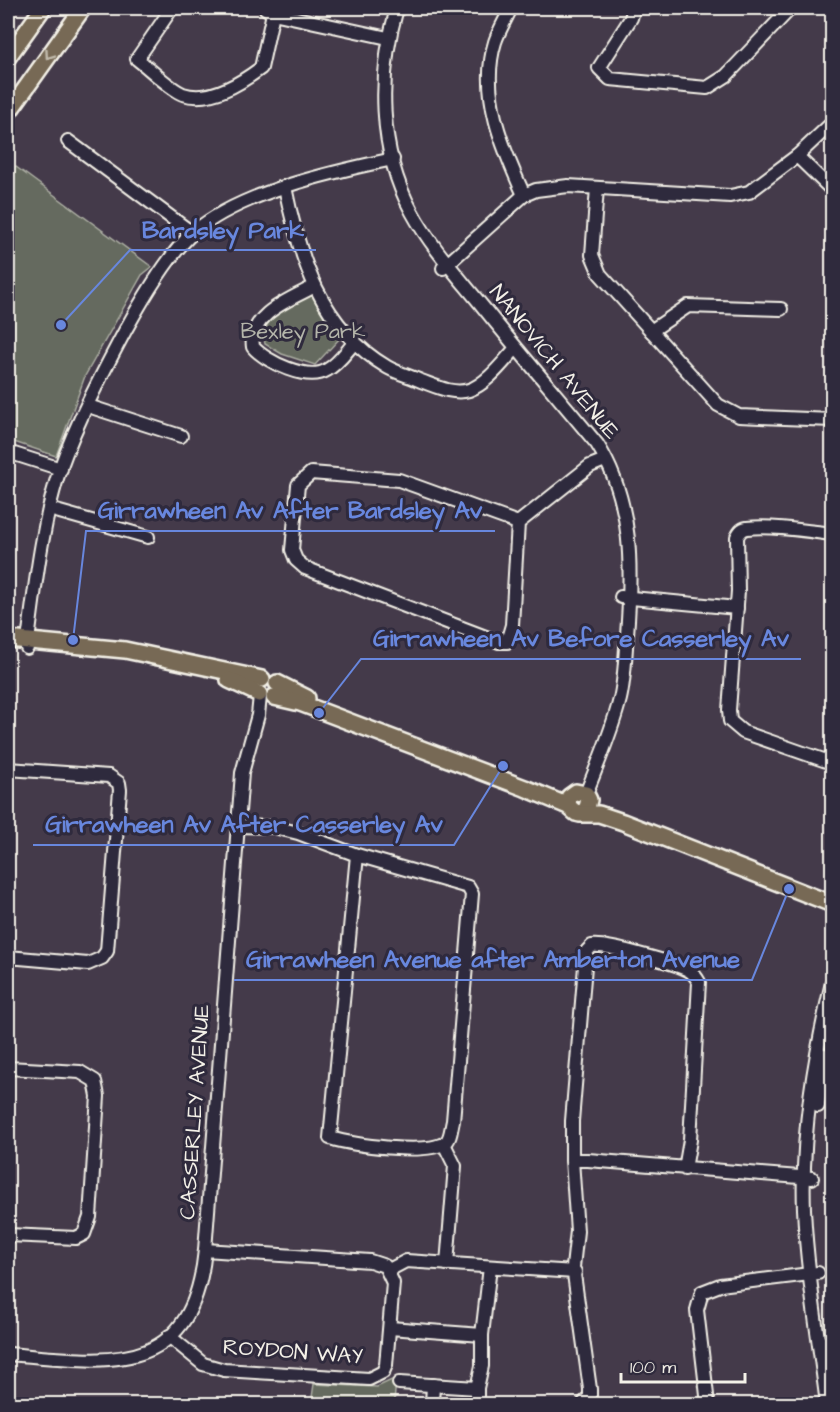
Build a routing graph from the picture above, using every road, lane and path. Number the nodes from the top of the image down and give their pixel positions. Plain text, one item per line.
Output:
1 (43, 8) edge
2 (83, 8) edge
3 (172, 8) edge
4 (389, 8) edge
5 (397, 8) edge
6 (511, 8) edge
7 (634, 8) edge
8 (788, 8) edge
9 (269, 10) edge
10 (384, 37) junction
11 (8, 57) edge
12 (8, 113) edge
13 (832, 123) edge
14 (68, 141) dead end
15 (797, 156) junction
16 (389, 159) junction
17 (285, 187) junction
18 (597, 188) junction
19 (832, 190) edge
20 (525, 195) junction
21 (192, 233) junction
22 (445, 266) junction
23 (315, 286) junction
24 (781, 309) dead end
25 (651, 331) junction
26 (354, 343) junction
27 (514, 351) junction
28 (88, 406) junction
29 (832, 420) edge
30 (181, 436) dead end
31 (8, 452) edge
32 (602, 461) junction
33 (61, 469) junction
34 (49, 509) junction
35 (518, 523) junction
36 (832, 534) edge
37 (148, 537) dead end
38 (626, 598) junction
39 (737, 608) junction
40 (8, 639) edge
41 (28, 644) junction
42 (8, 647) edge
43 (267, 691) junction
44 (832, 763) edge
45 (8, 769) edge
46 (579, 799) junction
47 (238, 826) junction
48 (357, 855) junction
49 (832, 894) edge
50 (832, 904) edge
51 (8, 957) edge
52 (832, 982) edge
53 (830, 1020) edge
54 (8, 1068) edge
55 (444, 1144) junction
56 (572, 1160) junction
57 (685, 1169) junction
58 (808, 1177) junction
59 (8, 1235) edge
60 (205, 1250) junction
61 (447, 1264) junction
62 (490, 1267) junction
63 (389, 1270) junction
64 (575, 1272) junction
65 (815, 1273) junction
66 (390, 1328) junction
67 (482, 1335) junction
68 (170, 1336) junction
69 (826, 1342) edge
70 (8, 1354) edge
71 (399, 1383) dead end
72 (433, 1385) junction
73 (832, 1385) edge
74 (477, 1388) junction
75 (586, 1403) edge
76 (432, 1404) edge
77 (477, 1404) edge
78 (708, 1404) edge
79 (827, 1404) edge

1 - 11 main road
2 -> 12 main road
3 - 9 street
4 - 10 street, NANOVICH AVENUE
5 - 10 street, NANOVICH AVENUE
6 - 20 street
7 - 8 street
9 - 10 street
10 - 16 street, NANOVICH AVENUE
13 - 15 street
14 - 21 street
15 - 18 street
15 - 19 street
16 - 17 street
16 - 22 street, NANOVICH AVENUE
17 - 21 street
17 - 23 street
18 - 20 street
18 - 25 street
20 - 22 street
21 - 28 street
22 - 27 street, NANOVICH AVENUE
23 - 26 street
23 - 26 street
24 - 25 street
25 - 29 street
26 - 27 street
27 - 32 street, NANOVICH AVENUE
28 - 30 street
28 - 33 street
31 - 33 street
32 - 35 street
32 - 38 street, NANOVICH AVENUE
33 - 34 street
34 - 37 street
34 - 41 street
35 - 35 street
36 - 39 street
38 - 39 street
38 - 46 street, NANOVICH AVENUE
39 - 44 street
40 - 41 main road
41 - 42 main road
41 - 43 main road
43 - 46 main road
43 - 47 street, CASSERLEY AVENUE
45 - 51 street
46 - 49 main road
46 - 50 main road
47 - 48 street
47 - 60 street, CASSERLEY AVENUE
48 - 55 street
48 - 55 street
52 - 53 street
53 - 58 street
54 - 59 street
55 - 61 street
56 - 57 street
56 - 57 street
56 - 64 street
57 - 58 street
58 - 65 street
60 - 63 street
60 - 68 street, CASSERLEY AVENUE
61 - 62 street
61 - 63 street
62 - 64 street
62 - 67 street
63 - 66 street, ROYDON WAY
64 - 75 street
65 - 69 street
65 - 78 street
66 - 67 street
66 - 68 street, ROYDON WAY
67 - 74 street
68 - 70 street, CASSERLEY AVENUE
69 - 73 street
69 - 79 street
71 - 72 street
72 - 74 street
72 - 76 street
74 - 77 street

